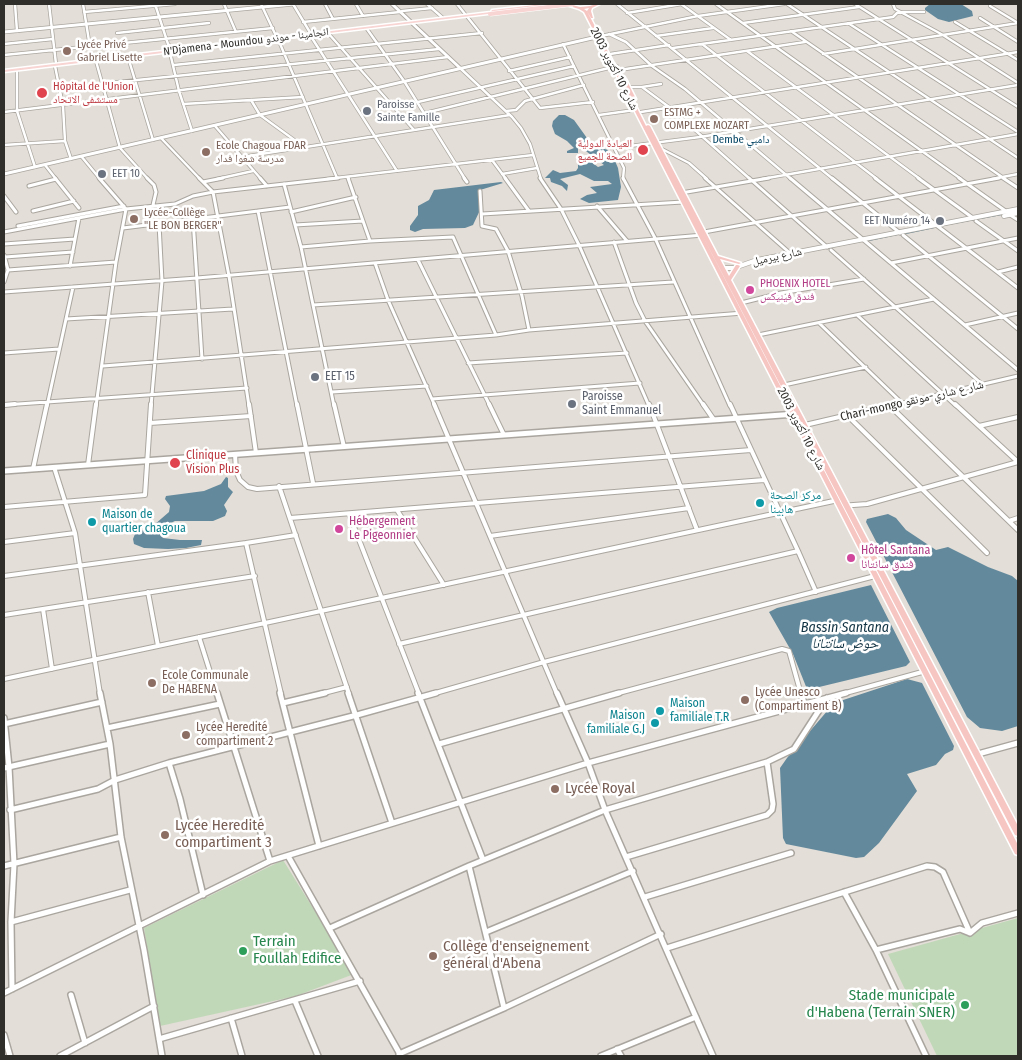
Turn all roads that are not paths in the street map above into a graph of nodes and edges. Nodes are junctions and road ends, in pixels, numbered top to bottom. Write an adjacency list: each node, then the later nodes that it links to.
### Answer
1 (15, 4): 64 (street)
2 (49, 4): 58 (street)
3 (83, 4): 32 (street)
4 (117, 4): 30 (street)
5 (175, 4): 22 (street)
6 (224, 4): 31 (street)
7 (294, 4): 23 (street); 48 (street)
8 (325, 4): 47 (street)
9 (356, 4): 40 (street)
10 (393, 4): 33 (street)
11 (427, 4): 28 (street)
12 (457, 4): 41 (street)
13 (550, 4): 41 (main road)
14 (563, 4): 24 (highway); 37 (main road, bridge)
15 (598, 4): 26 (highway)
16 (618, 4): 38 (street)
17 (682, 4): 38 (street); 42 (street)
18 (716, 4): 34 (street)
19 (785, 4): 34 (street); 39 (street)
20 (855, 4): 27 (street)
21 (893, 4): 35 (street)
22 (156, 5): 30 (street); 43 (street)
23 (262, 5): 31 (street); 61 (street)
24 (572, 5): 29 (highway); 37 (main road, bridge); 41 (main road)
25 (990, 6): 53 (street)
26 (592, 7): 29 (highway); 76 (highway, شارع 10 أكتوبر 2003)
27 (860, 7): 39 (street); 45 (street)
28 (432, 8): 33 (street); 44 (street)
29 (580, 8): 76 (highway, شارع 10 أكتوبر 2003)
30 (119, 9): 32 (street)
31 (227, 10): 43 (street); 68 (street)
32 (84, 12): 54 (street)
33 (401, 12): 40 (street); 50 (street)
34 (727, 12): 42 (street); 51 (street)
35 (903, 12): 36 (street); 45 (street); 75 (street)
36 (924, 12)
37 (490, 13): 41 (main road)
38 (628, 13): 56 (street)
39 (803, 14): 51 (street); 57 (street)
40 (363, 16): 47 (street)
41 (470, 16): 44 (main road, N'Djamena - Moundou انجامينا - موندو); 50 (main road); 71 (street)
42 (698, 16): 56 (street); 62 (street)
43 (159, 17): 54 (street); 60 (street)
44 (443, 18): 50 (main road, N'Djamena - Moundou انجامينا - موندو)
45 (878, 18): 52 (street); 83 (street)
46 (980, 18): 59 (street)
47 (333, 19): 48 (street)
48 (303, 22): 72 (street)
49 (955, 22): 66 (street)
50 (413, 23): 63 (main road, N'Djamena - Moundou انجامينا - موندو); 72 (main road, N'Djamena - Moundou انجامينا - موندو); 81 (street)
51 (743, 23): 74 (street)
52 (848, 23): 57 (street); 91 (street)
53 (1018, 23): 59 (street)
54 (86, 24): 58 (street); 92 (street)
55 (209, 24): 60 (street)
56 (644, 26): 73 (street); 77 (street)
57 (820, 26): 65 (street); 98 (street)
58 (52, 27): 64 (street); 78 (street)
59 (992, 27): 66 (street); 85 (street)
60 (163, 28): 69 (street); 79 (street)
61 (273, 28): 68 (street); 80 (street)
62 (713, 28): 77 (street); 82 (street)
63 (366, 29): 70 (main road, N'Djamena - Moundou انجامينا - موندو); 88 (street)
64 (17, 30): 67 (street)
65 (791, 31): 74 (street); 84 (street)
66 (971, 31): 75 (street); 105 (street)
67 (4, 32)
68 (236, 32): 79 (street)
69 (116, 33)
70 (328, 33): 72 (main road, N'Djamena - Moundou انجامينا - موندو); 95 (street)
71 (482, 33): 81 (street); 118 (street)
72 (310, 34): 80 (main road, N'Djamena - Moundou انجامينا - موندو); 100 (street)
73 (609, 34): 76 (street); 101 (street)
74 (761, 35): 82 (street); 94 (street)
75 (943, 35): 83 (street); 117 (street)
76 (599, 36): 89 (street); 108 (highway, شارع 10 أكتوبر 2003); 130 (highway, شارع 10 أكتوبر 2003)
77 (656, 36): 93 (street)
78 (53, 39): 86 (street); 99 (street)
79 (166, 39): 92 (street); 103 (street)
80 (277, 39): 103 (main road, N'Djamena - Moundou انجامينا - موندو); 107 (street)
81 (431, 39): 88 (street); 96 (street); 133 (street)
82 (731, 40): 90 (street)
83 (912, 40): 91 (street); 123 (street)
84 (806, 42): 94 (street); 109 (street)
85 (1018, 42)
86 (18, 43): 87 (street); 106 (street)
87 (4, 44)
88 (377, 44): 95 (street); 111 (street)
89 (563, 44): 115 (street); 118 (street)
90 (702, 44): 97 (street); 112 (street)
91 (882, 45): 98 (street); 131 (street)
92 (90, 46): 99 (street)
93 (669, 46): 97 (street); 101 (street)
94 (776, 46): 102 (street); 146 (street)
95 (341, 48): 100 (street); 116 (street)
96 (439, 48): 111 (street); 114 (street)
97 (673, 48): 120 (street)
98 (854, 49): 109 (street); 138 (street)
99 (55, 50): 106 (street); 126 (street)
100 (319, 50): 107 (street); 119 (street)
101 (633, 51): 108 (street); 129 (street)
102 (747, 51): 112 (street); 153 (street)
103 (170, 52): 113 (main road, N'Djamena - Moundou انجامينا - موندو); 126 (main road, N'Djamena - Moundou انجامينا - موندو); 127 (street)
104 (1018, 52): 105 (street)
105 (1007, 53): 117 (street); 121 (street)
106 (19, 54): 110 (street)
107 (285, 54): 124 (street); 127 (street)
108 (610, 54): 130 (highway, شارع 10 أكتوبر 2003)
109 (823, 54): 142 (street)
110 (4, 55)
111 (384, 55): 116 (street); 125 (street)
112 (716, 56): 120 (street); 160 (street)
113 (128, 57): 122 (main road, N'Djamena - Moundou انجامينا - موندو); 143 (street)
114 (448, 57): 125 (street); 133 (street)
115 (570, 57): 128 (street); 134 (street)
116 (349, 58): 119 (street); 132 (street)
117 (979, 58): 123 (street); 149 (street)
118 (500, 59): 133 (street); 134 (street)
119 (326, 60): 124 (street); 137 (street)
120 (686, 60): 129 (street); 166 (street)
121 (1018, 60)
122 (96, 61): 126 (main road, N'Djamena - Moundou انجامينا - موندو); 147 (street)
123 (948, 63): 131 (street); 158 (street)
124 (289, 64): 140 (street); 141 (street)
125 (391, 64): 132 (street); 145 (street)
126 (56, 65): 135 (main road, N'Djamena - Moundou انجامينا - موندو); 136 (main road, N'Djamena - Moundou انجامينا - موندو); 154 (street)
127 (174, 65): 140 (street)
128 (574, 66): 139 (street); 144 (street)
129 (652, 66): 130 (street); 173 (street)
130 (616, 68): 139 (street); 151 (highway, شارع 10 أكتوبر 2003)
131 (919, 68): 138 (street); 161 (street)
132 (358, 69): 137 (street); 155 (street)
133 (463, 69): 145 (street); 156 (street)
134 (509, 70): 144 (street)
135 (17, 71): 136 (main road, N'Djamena - Moundou انجامينا - موندو); 181 (street)
136 (4, 72)
137 (333, 72): 141 (street); 162 (street)
138 (889, 72): 142 (street); 167 (street)
139 (578, 75): 150 (street); 157 (street)
140 (176, 76): 143 (street); 159 (street)
141 (294, 77): 159 (street); 164 (street)
142 (858, 77): 146 (street); 176 (street)
143 (136, 80): 147 (street); 163 (street)
144 (516, 80): 156 (street); 157 (street)
145 (404, 81): 155 (street); 171 (street)
146 (827, 82): 153 (street); 180 (street)
147 (103, 83): 154 (street); 168 (street)
148 (661, 84): 152 (street)
149 (1018, 84): 158 (street)
150 (584, 86): 170 (street); 172 (street)
151 (626, 87): 152 (street); 183 (highway, شارع 10 أكتوبر 2003)
152 (642, 87): 178 (street)
153 (796, 87): 160 (street); 189 (street)
154 (59, 88): 177 (street)
155 (376, 88): 162 (street); 194 (street)
156 (482, 88): 165 (street); 171 (street)
157 (523, 89): 165 (street); 170 (street)
158 (990, 89): 161 (street); 179 (street)
159 (179, 91): 163 (street); 174 (street)
160 (763, 92): 166 (street); 190 (street)
161 (960, 94): 167 (street); 197 (street)
162 (347, 95): 175 (street); 198 (street)
163 (140, 96): 168 (street); 202 (street)
164 (302, 97): 169 (street); 175 (street)
165 (492, 97): 182 (street); 185 (street)
166 (733, 97): 173 (street); 192 (street)
167 (929, 99): 176 (street); 201 (street)
168 (107, 100): 177 (street); 209 (street)
169 (251, 100): 174 (street); 186 (street)
170 (534, 100): 172 (street); 182 (street)
171 (418, 102): 185 (street)
172 (592, 102): 188 (street)
173 (700, 102): 178 (street); 196 (street)
174 (183, 104): 195 (street)
175 (307, 104): 186 (street); 205 (street)
176 (897, 105): 180 (street); 208 (street)
177 (62, 106): 181 (street); 203 (street)
178 (669, 107): 183 (street); 199 (street)
179 (1018, 107)
180 (866, 110): 189 (street); 212 (street)
181 (17, 111): 184 (street); 204 (street)
182 (506, 111): 187 (street)
183 (638, 111): 188 (street); 207 (highway, شارع 10 أكتوبر 2003)
184 (4, 112)
185 (425, 113): 193 (street)
186 (260, 115): 191 (street); 210 (street)
187 (510, 115): 193 (street); 213 (street)
188 (599, 115): 211 (street)
189 (833, 115): 190 (street); 216 (street)
190 (801, 120): 192 (street); 220 (street)
191 (215, 126): 195 (street); 215 (street)
192 (767, 126): 196 (street); 225 (street)
193 (434, 127): 194 (street); 221 (street)
194 (414, 130): 198 (street)
195 (192, 131): 200 (street)
196 (734, 131): 199 (street); 231 (street)
197 (1018, 133): 201 (street)
198 (374, 136): 205 (street); 227 (street)
199 (700, 136): 207 (street); 236 (street)
200 (161, 138): 202 (street); 237 (street)
201 (990, 139): 208 (street); 217 (street)
202 (153, 140): 209 (street)
203 (65, 141): 204 (street); 218 (street)
204 (27, 144): 206 (street); 223 (street)
205 (323, 144): 210 (street); 234 (street)
206 (4, 145)
207 (656, 145): 211 (street); 243 (street); 248 (highway, شارع 10 أكتوبر 2003)
208 (957, 145): 212 (street); 233 (street)
209 (120, 148): 214 (street); 255 (street)
210 (304, 148): 215 (street)
211 (614, 148): 256 (street)
212 (923, 151): 216 (street); 239 (street)
213 (533, 155): 219 (street); 224 (street)
214 (81, 156): 218 (street); 258 (street)
215 (242, 157): 226 (street)
216 (889, 157): 220 (street); 245 (street)
217 (1018, 158)
218 (71, 159): 222 (street)
219 (492, 160): 221 (street); 229 (street)
220 (856, 162): 225 (street); 249 (street)
221 (456, 164): 227 (street); 238 (street)
222 (45, 165): 223 (street); 235 (street)
223 (35, 167): 228 (street)
224 (537, 168): 229 (street); 262 (street)
225 (820, 169): 231 (street); 254 (street)
226 (253, 171): 237 (street); 242 (street)
227 (397, 171): 232 (street)
228 (4, 174)
229 (502, 174): 265 (street)
230 (1018, 174): 233 (street)
231 (786, 175): 236 (street); 261 (street)
232 (348, 176): 234 (street); 251 (street)
233 (1003, 176): 239 (street); 244 (street)
234 (337, 178): 240 (street)
235 (56, 179): 241 (street); 252 (street)
236 (753, 181): 243 (street); 271 (street)
237 (202, 182): 247 (street)
238 (467, 182)
239 (968, 183): 245 (street); 269 (street)
240 (284, 184): 242 (street); 259 (street)
241 (28, 186)
242 (267, 186): 247 (street)
243 (716, 187): 248 (street); 278 (street)
244 (1018, 188)
245 (934, 190): 249 (street); 275 (street)
246 (480, 191): 270 (street)
247 (213, 192): 255 (street); 272 (street)
248 (681, 193): 253 (highway, شارع 10 أكتوبر 2003); 285 (highway, شارع 10 أكتوبر 2003)
249 (898, 195): 254 (street); 282 (street)
250 (4, 196): 267 (street)
251 (356, 197): 268 (street); 277 (street)
252 (74, 201): 260 (street); 263 (street)
253 (683, 202): 256 (street); 285 (highway, شارع 10 أكتوبر 2003)
254 (862, 202): 261 (street); 286 (street)
255 (154, 205): 258 (street)
256 (638, 205): 257 (street); 287 (street)
257 (597, 206): 262 (street); 291 (street)
258 (125, 207): 273 (street); 279 (street); 283 (street)
259 (290, 207): 264 (street); 268 (street)
260 (79, 208)
261 (826, 208): 271 (street); 292 (street)
262 (561, 209): 265 (street); 296 (street)
263 (33, 211)
264 (258, 211): 272 (street); 319 (street)
265 (529, 211): 270 (street)
266 (1018, 211): 269 (street, شارع بيرميل)
267 (16, 212)
268 (291, 212): 281 (street)
269 (1008, 213): 275 (street, شارع بيرميل); 276 (street)
270 (482, 214): 300 (street)
271 (791, 215): 278 (street); 298 (street)
272 (219, 216): 274 (street); 321 (street)
273 (79, 218): 279 (street); 289 (street)
274 (193, 219): 280 (street); 322 (street)
275 (974, 220): 282 (street, شارع بيرميل); 293 (street)
276 (1018, 220)
277 (363, 221): 281 (street); 290 (street)
278 (754, 222): 285 (street); 303 (street)
279 (39, 224): 284 (street)
280 (159, 224): 283 (street); 326 (street)
281 (296, 226): 297 (street)
282 (940, 227): 286 (street, شارع بيرميل); 299 (street)
283 (123, 228): 309 (street)
284 (4, 230)
285 (703, 234): 287 (street); 307 (highway, شارع 10 أكتوبر 2003); 316 (highway, شارع 10 أكتوبر 2003)
286 (902, 234): 292 (street, شارع بيرميل); 306 (street)
287 (655, 238): 291 (street); 327 (street)
288 (1018, 238): 293 (street)
289 (75, 240): 295 (street); 302 (street)
290 (370, 241): 297 (street); 305 (street)
291 (627, 241): 294 (street)
292 (865, 241): 298 (street, شارع بيرميل); 312 (street)
293 (1004, 241): 299 (street); 301 (street)
294 (614, 242): 296 (street); 328 (street)
295 (4, 244)
296 (578, 244): 300 (street); 330 (street)
297 (301, 247): 317 (street)
298 (829, 248): 303 (street, شارع بيرميل); 311 (street, شارع بيرميل); 324 (street)
299 (967, 248): 306 (street); 320 (street)
300 (508, 251): 305 (street); 334 (street)
301 (1018, 251)
302 (73, 252): 304 (street); 314 (street)
303 (791, 254): 311 (street, شارع بيرميل)
304 (4, 256): 318 (street)
305 (460, 256): 308 (street); 335 (street)
306 (928, 256): 312 (street); 350 (street)
307 (718, 258): 313 (highway); 316 (highway, شارع 10 أكتوبر 2003)
308 (418, 260): 310 (street); 336 (street)
309 (116, 262): 314 (street); 329 (street)
310 (376, 263): 317 (street); 339 (street)
311 (747, 263): 313 (street)
312 (891, 263): 338 (street)
313 (739, 265): 316 (street); 323 (highway)
314 (70, 266): 318 (street)
315 (1018, 266): 320 (street)
316 (720, 268): 323 (highway, شارع 10 أكتوبر 2003); 345 (highway, شارع 10 أكتوبر 2003)
317 (306, 269): 319 (street); 341 (street)
318 (8, 270): 325 (street)
319 (269, 272): 321 (street); 365 (street)
320 (998, 272): 332 (street)
321 (229, 276): 322 (street); 343 (street)
322 (197, 278): 326 (street); 344 (street)
323 (729, 279): 340 (highway, شارع 10 أكتوبر 2003)
324 (864, 279): 340 (street); 342 (street)
325 (4, 280)
326 (162, 281): 329 (street); 347 (street)
327 (674, 282): 328 (street); 351 (street)
328 (629, 284): 330 (street); 353 (street)
329 (114, 285): 331 (street); 349 (street)
330 (596, 286): 334 (street); 355 (street)
331 (73, 287): 333 (street); 352 (street)
332 (1018, 288)
333 (4, 291): 337 (street)
334 (521, 291): 335 (street); 358 (street)
335 (479, 294): 336 (street); 359 (street)
336 (435, 297): 339 (street); 361 (street)
337 (4, 298)
338 (934, 299): 342 (street); 356 (street)
339 (388, 300): 341 (street); 362 (street)
340 (741, 303): 345 (highway, شارع 10 أكتوبر 2003)
341 (313, 305): 363 (street)
342 (897, 307): 348 (street); 378 (street)
343 (233, 309): 344 (street); 368 (street)
344 (198, 312): 347 (street); 369 (street)
345 (743, 312): 351 (street); 360 (highway, شارع 10 أكتوبر 2003); 391 (highway, شارع 10 أكتوبر 2003)
346 (1018, 313): 350 (street)
347 (159, 314): 349 (street); 370 (street)
348 (857, 315): 354 (street); 384 (street)
349 (109, 316): 352 (street); 372 (street)
350 (1003, 316): 356 (street); 357 (street)
351 (691, 317): 353 (street); 395 (street)
352 (66, 319): 364 (street)
353 (646, 322): 355 (street); 396 (street)
354 (819, 323): 360 (street); 373 (street)
355 (614, 324): 358 (street); 366 (street)
356 (965, 325): 374 (street)
357 (1018, 329)
358 (529, 330): 359 (street)
359 (496, 335): 361 (street)
360 (758, 335): 377 (highway, شارع 10 أكتوبر 2003)
361 (456, 338): 362 (street); 371 (street)
362 (407, 341): 363 (street); 379 (street)
363 (322, 348): 365 (street); 381 (street)
364 (59, 349): 367 (street); 387 (street)
365 (286, 351): 368 (street); 404 (street)
366 (627, 353): 371 (street); 376 (street)
367 (4, 354)
368 (242, 355): 369 (street); 380 (street)
369 (202, 359): 370 (street)
370 (156, 362): 372 (street); 382 (street)
371 (468, 363): 383 (street)
372 (102, 366): 385 (street)
373 (866, 367): 377 (street); 388 (street)
374 (1018, 370)
375 (1018, 376): 378 (street, Chari-mongo شار ع شاري-مونقو)
376 (640, 383): 383 (street); 398 (street)
377 (784, 385): 391 (highway, شارع 10 أكتوبر 2003)
378 (983, 385): 384 (street, Chari-mongo شار ع شاري-مونقو)
379 (427, 386): 381 (street); 386 (street)
380 (247, 388): 382 (street); 392 (street)
381 (332, 392): 403 (street)
382 (152, 394): 385 (street); 397 (street)
383 (484, 394): 386 (street); 401 (street)
384 (944, 394): 388 (street, Chari-mongo شار ع شاري-مونقو); 400 (street)
385 (98, 398): 387 (street); 411 (street)
386 (432, 399): 402 (street)
387 (48, 401): 389 (street); 413 (street)
388 (902, 403): 390 (street, Chari-mongo شار ع شاري-مونقو)
389 (4, 405)
390 (890, 406): 393 (street, Chari-mongo شار ع شاري-مونقو); 416 (street)
391 (796, 414): 395 (street); 399 (highway, شارع 10 أكتوبر 2003); 422 (highway, شارع 10 أكتوبر 2003)
392 (251, 416): 397 (street); 406 (street)
393 (848, 416): 399 (street, Chari-mongo شار ع شاري-مونقو); 421 (street)
394 (1018, 417): 400 (street)
395 (737, 419): 396 (street); 405 (street)
396 (714, 420): 398 (street)
397 (150, 423): 409 (street)
398 (657, 424): 401 (street); 408 (street)
399 (805, 426): 422 (highway, شارع 10 أكتوبر 2003)
400 (979, 426): 410 (street)
401 (504, 436): 402 (street)
402 (448, 440): 403 (street); 415 (street)
403 (344, 447): 404 (street)
404 (306, 450): 406 (street); 418 (street)
405 (751, 450): 408 (street); 417 (street)
406 (256, 453): 407 (street)
407 (236, 454): 409 (street); 419 (street)
408 (669, 456): 415 (street); 420 (street)
409 (146, 460): 411 (street); 423 (street)
410 (1018, 462): 416 (street)
411 (88, 464): 412 (street)
412 (54, 467): 413 (street); 423 (street)
413 (33, 469): 414 (street)
414 (4, 471)
415 (464, 472): 418 (street); 424 (street)
416 (962, 477): 421 (street); 433 (street)
417 (764, 480): 420 (street); 429 (street)
418 (313, 483): 419 (street)
419 (279, 486): 431 (street)
420 (681, 488): 424 (street); 427 (street)
421 (922, 489): 425 (street); 442 (street)
422 (840, 501): 425 (highway, شارع 10 أكتوبر 2003); 429 (street); 447 (highway, شارع 10 أكتوبر 2003)
423 (64, 502): 426 (street); 436 (street)
424 (478, 504): 428 (street); 438 (street)
425 (847, 506): 464 (highway, شارع 10 أكتوبر 2003)
426 (4, 507)
427 (689, 508): 434 (street); 438 (street)
428 (397, 510): 430 (street); 448 (street)
429 (780, 512): 434 (street); 441 (street)
430 (349, 514): 431 (street); 451 (street)
431 (290, 518): 437 (street)
432 (1018, 518): 433 (street)
433 (1008, 520): 435 (street)
434 (697, 530): 444 (street)
435 (1018, 530)
436 (75, 533): 439 (street); 443 (street)
437 (296, 535): 440 (street); 454 (street)
438 (490, 536): 444 (street)
439 (4, 542)
440 (246, 544): 443 (street); 446 (street)
441 (798, 551): 450 (street); 455 (street)
442 (987, 553)
443 (81, 566): 445 (street); 452 (street)
444 (504, 572): 448 (street); 455 (street)
445 (4, 576)
446 (255, 576): 449 (street); 457 (street)
447 (875, 576): 450 (street); 465 (highway, شارع 10 أكتوبر 2003)
448 (444, 585): 451 (street)
449 (148, 592): 452 (street); 460 (street)
450 (816, 592): 462 (street)
451 (382, 598): 454 (street); 459 (street)
452 (85, 602): 453 (street); 461 (street)
453 (42, 609): 456 (street); 463 (street)
454 (321, 612): 457 (street); 467 (street)
455 (522, 614): 459 (street); 462 (street)
456 (4, 615)
457 (266, 622): 458 (street); 471 (street)
458 (199, 637): 460 (street); 473 (street)
459 (399, 644): 468 (street)
460 (158, 646): 461 (street)
461 (94, 660): 463 (street); 470 (street)
462 (544, 662): 468 (street); 474 (street)
463 (52, 669): 466 (street)
464 (934, 669): 465 (street); 484 (highway, شارع 10 أكتوبر 2003)
465 (924, 671): 469 (street); 497 (highway, شارع 10 أكتوبر 2003)
466 (4, 679)
467 (346, 687): 471 (street); 475 (street)
468 (420, 697): 475 (street); 482 (street)
469 (828, 697): 472 (street); 485 (street)
470 (102, 702): 477 (street); 478 (street)
471 (283, 703): 479 (street)
472 (804, 703): 474 (street); 487 (street)
473 (220, 704): 478 (street); 483 (street)
474 (564, 708): 482 (street); 487 (street)
475 (357, 715): 479 (street); 493 (street)
476 (4, 718): 477 (street)
477 (4, 724): 488 (street)
478 (107, 728): 481 (street)
479 (291, 732): 483 (street); 496 (street)
480 (1018, 743): 484 (street)
481 (110, 744): 488 (street); 489 (street)
482 (439, 744): 490 (street)
483 (233, 748): 486 (street); 501 (street)
484 (978, 754): 494 (highway, شارع 10 أكتوبر 2003)
485 (767, 762): 492 (street); 500 (street)
486 (169, 763): 489 (street); 509 (street)
487 (588, 763): 490 (street); 492 (street)
488 (6, 767): 491 (street)
489 (115, 780): 491 (street); 495 (street)
490 (461, 802): 493 (street); 502 (street)
491 (10, 810): 503 (street)
492 (605, 810): 500 (street); 502 (street)
493 (392, 823): 496 (street)
494 (1018, 833)
495 (121, 837): 503 (street); 507 (street)
496 (319, 846): 499 (street)
497 (1018, 852)
498 (791, 854): 510 (street)
499 (288, 856): 501 (street); 514 (street)
500 (626, 857): 506 (street)
501 (270, 860): 509 (street)
502 (483, 860): 505 (street)
503 (14, 864): 504 (street); 512 (street)
504 (4, 866)
505 (469, 866): 514 (street); 515 (street)
506 (633, 871): 510 (street); 515 (street)
507 (130, 890): 512 (street); 513 (street)
508 (844, 892): 516 (street); 518 (street); 519 (street)
509 (203, 895): 513 (street)
510 (645, 898): 517 (street)
511 (1018, 912): 516 (street)
512 (11, 922): 521 (street)
513 (139, 928): 521 (street); 525 (street)
514 (330, 928): 520 (street)
515 (486, 932): 526 (street)
516 (970, 933): 519 (street)
517 (661, 934): 518 (street); 526 (street)
518 (667, 948): 528 (street)
519 (876, 950): 542 (street)
520 (360, 982): 524 (street); 533 (street)
521 (12, 989): 522 (street)
522 (4, 992)
523 (71, 996): 531 (street)
524 (295, 1001): 527 (street); 538 (street)
525 (154, 1006): 530 (street); 531 (street)
526 (504, 1008): 533 (street)
527 (231, 1018): 530 (street); 537 (street)
528 (696, 1018): 532 (street); 541 (street)
529 (4, 1034): 534 (street)
530 (159, 1039): 536 (street)
531 (85, 1043): 535 (street)
532 (617, 1049): 539 (street); 540 (street)
533 (400, 1055)
534 (10, 1056)
535 (60, 1056)
536 (162, 1056)
537 (242, 1056)
538 (318, 1056)
539 (601, 1056)
540 (621, 1056)
541 (713, 1056)
542 (926, 1056)

